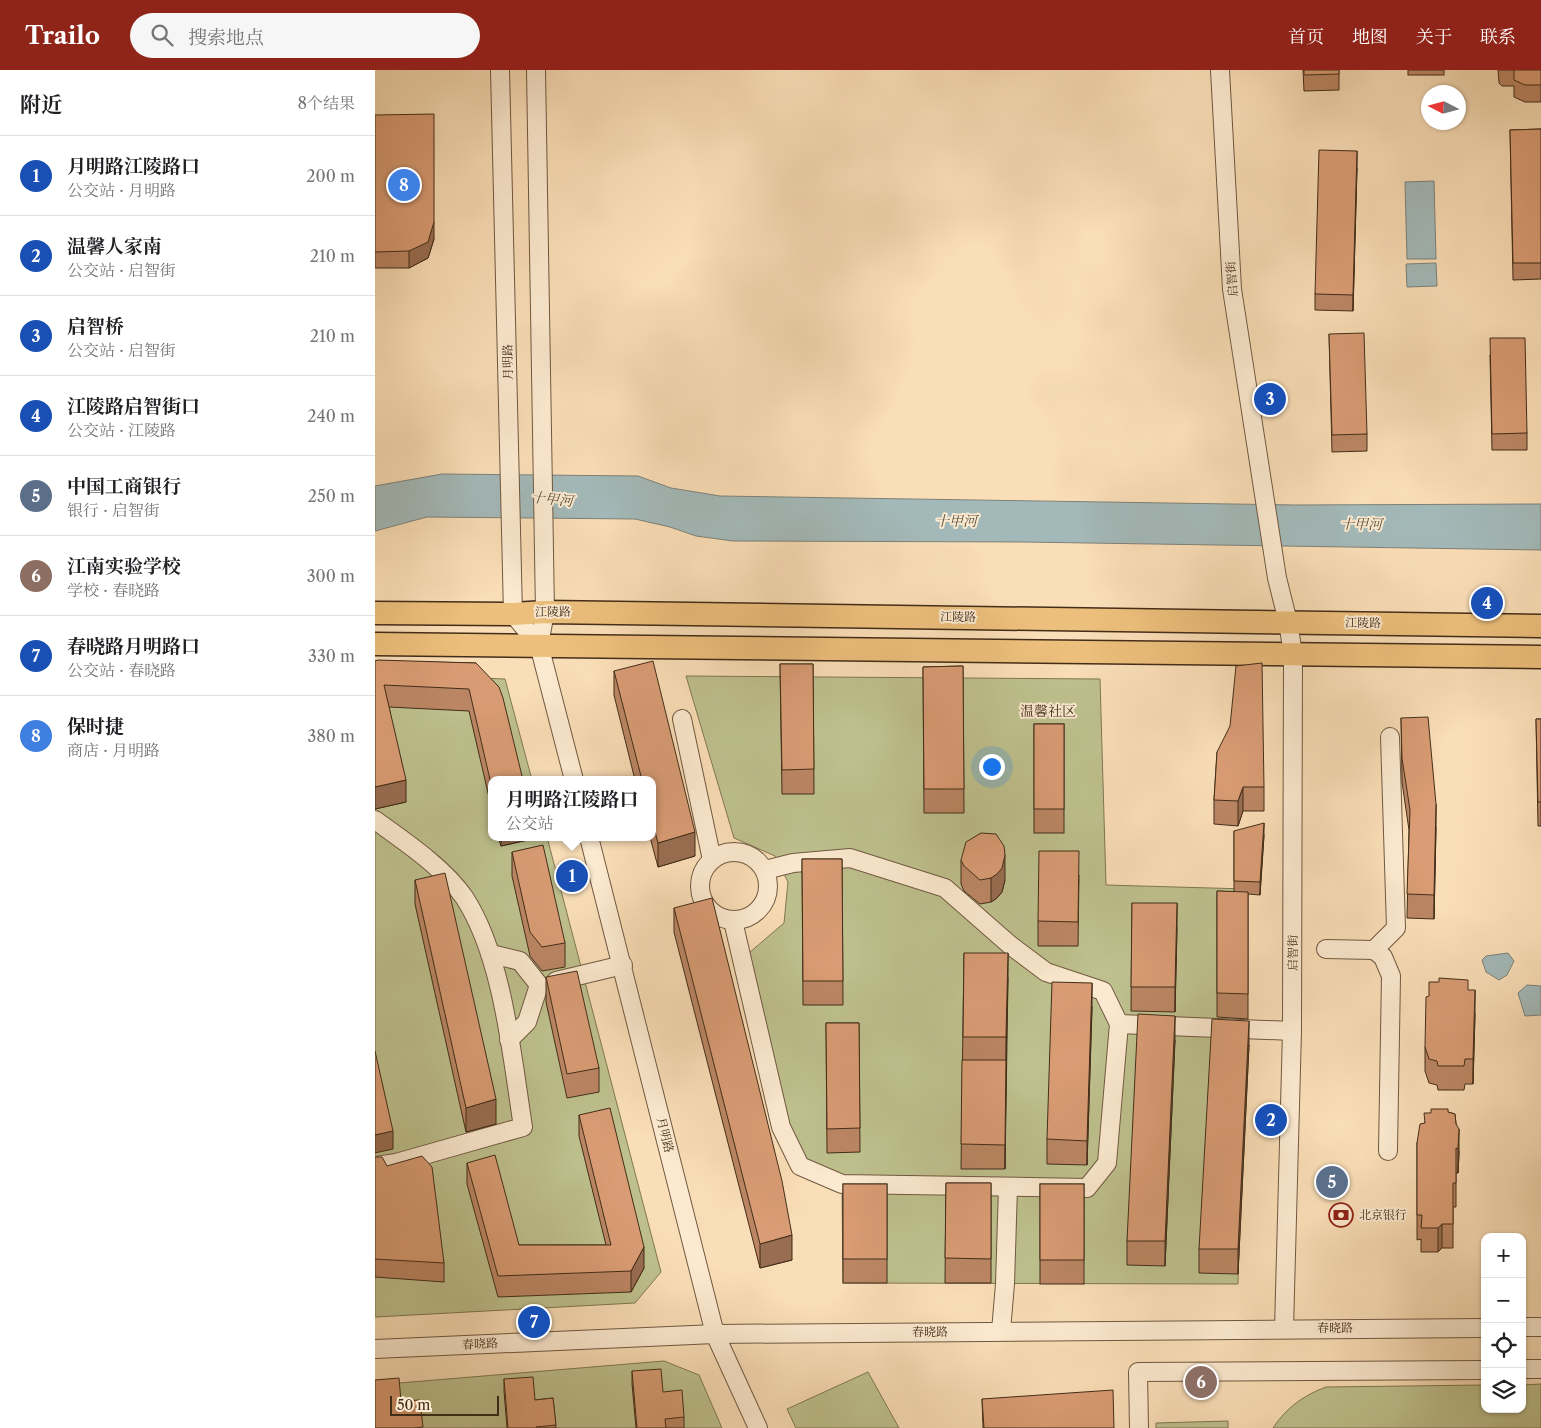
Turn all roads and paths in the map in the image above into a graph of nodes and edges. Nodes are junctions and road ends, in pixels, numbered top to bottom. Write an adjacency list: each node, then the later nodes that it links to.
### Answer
1 (500, 70): 6 (street, 月明路)
2 (536, 70): 4 (street)
3 (1220, 70): 7 (street, 启智街)
4 (545, 612): 6 (main road, 江陵路); 7 (main road, 江陵路); 10 (street)
5 (375, 613): 6 (main road, 江陵路)
6 (513, 614): 10 (street)
7 (1288, 622): 8 (main road, 江陵路); 11 (street, 启智街)
8 (1541, 626)
9 (375, 644): 10 (main road)
10 (539, 645): 11 (main road); 15 (street)
11 (1293, 654): 12 (main road); 27 (street, 启智街)
12 (1541, 657)
13 (682, 719): 18 (street)
14 (1390, 737): 22 (street)
15 (573, 776)
16 (375, 820): 23 (street)
17 (590, 841): 24 (street, 月明路)
18 (712, 860): 19 (street); 20 (street)
19 (765, 870): 20 (street); 26 (street)
20 (733, 921): 31 (street)
21 (1326, 949): 22 (street)
22 (1374, 950): 29 (street)
23 (491, 954): 25 (street); 28 (street)
24 (623, 965): 25 (street); 37 (street, 月明路)
25 (539, 985): 28 (street)
26 (1119, 1024): 27 (street); 31 (street)
27 (1292, 1031): 35 (street, 启智街)
28 (509, 1040): 30 (street)
29 (1388, 1151)
30 (375, 1166)
31 (1008, 1187): 36 (street)
32 (1526, 1327): 33 (street)
33 (1541, 1327)
34 (1481, 1328): 35 (street, 春晓路)
35 (1284, 1329): 36 (street, 春晓路)
36 (1001, 1331): 37 (street, 春晓路)
37 (715, 1334): 38 (street, 春晓路); 42 (street, 月明路)
38 (375, 1349)
39 (1526, 1369): 40 (street)
40 (1541, 1369)
41 (1481, 1370): 43 (street)
42 (757, 1428)
43 (1139, 1428)

